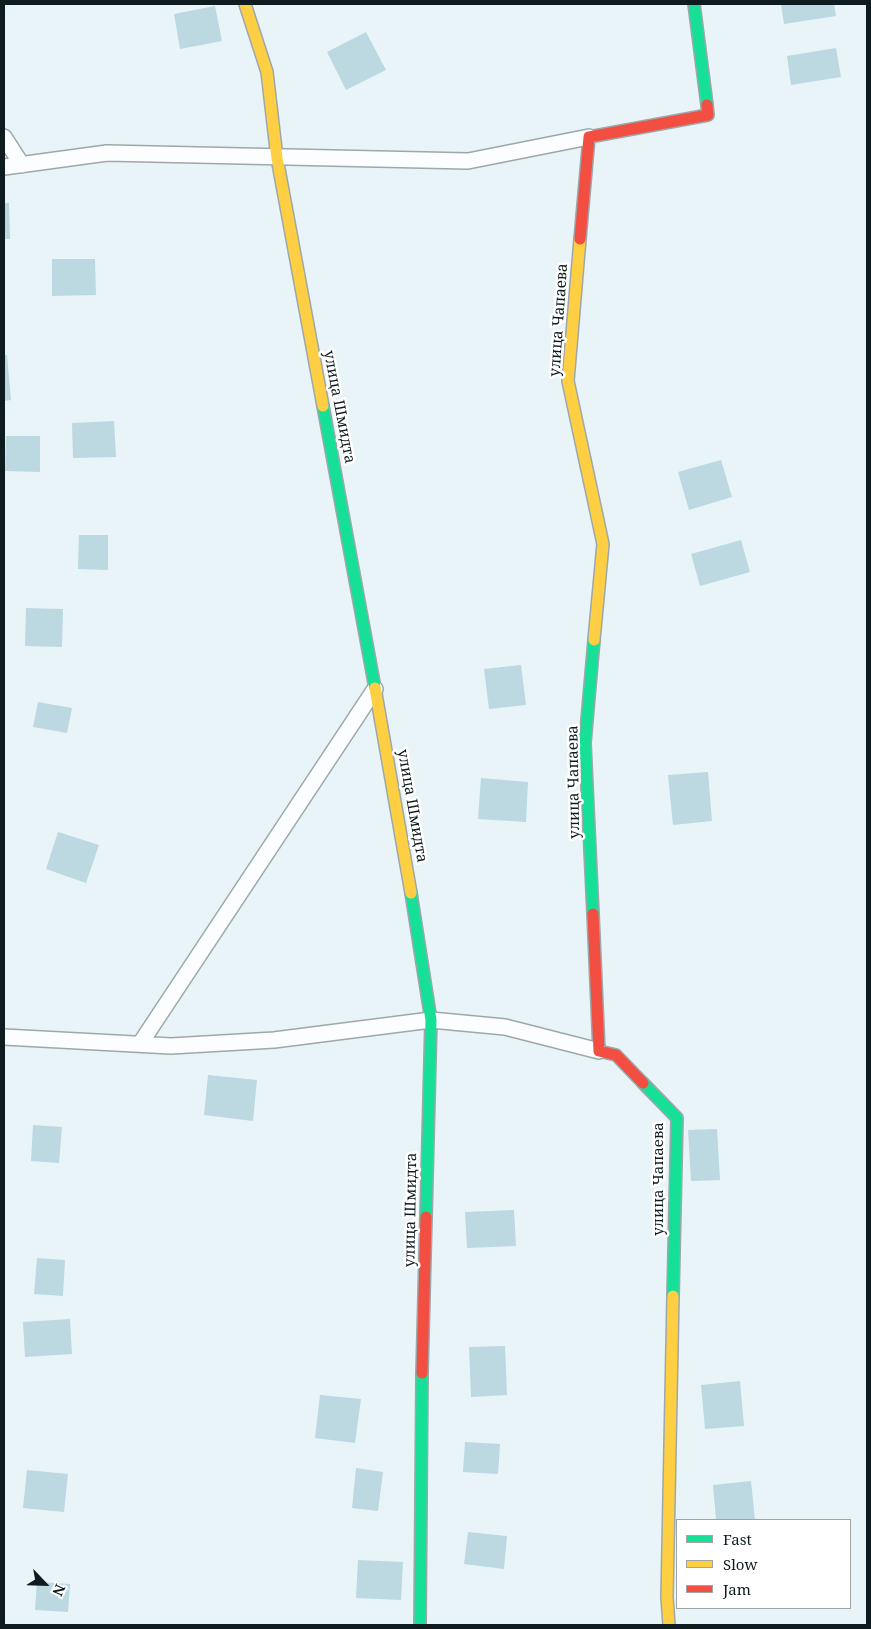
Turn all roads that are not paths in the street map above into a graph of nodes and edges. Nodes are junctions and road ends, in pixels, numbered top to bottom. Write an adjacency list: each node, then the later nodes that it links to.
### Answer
1 (245, 4): 5 (street, улица Шмидта)
2 (694, 4): 4 (street)
3 (4, 137): 6 (lane)
4 (589, 137): 5 (lane); 12 (street, улица Чапаева)
5 (277, 158): 6 (lane); 8 (street, улица Шмидта)
6 (22, 165): 7 (lane)
7 (4, 168)
8 (376, 687): 9 (street, улица Шмидта); 11 (lane)
9 (430, 1020): 11 (lane); 12 (lane); 13 (street, улица Шмидта)
10 (4, 1037): 11 (lane)
11 (140, 1044)
12 (599, 1051): 14 (street, улица Чапаева)
13 (420, 1625)
14 (669, 1625)

